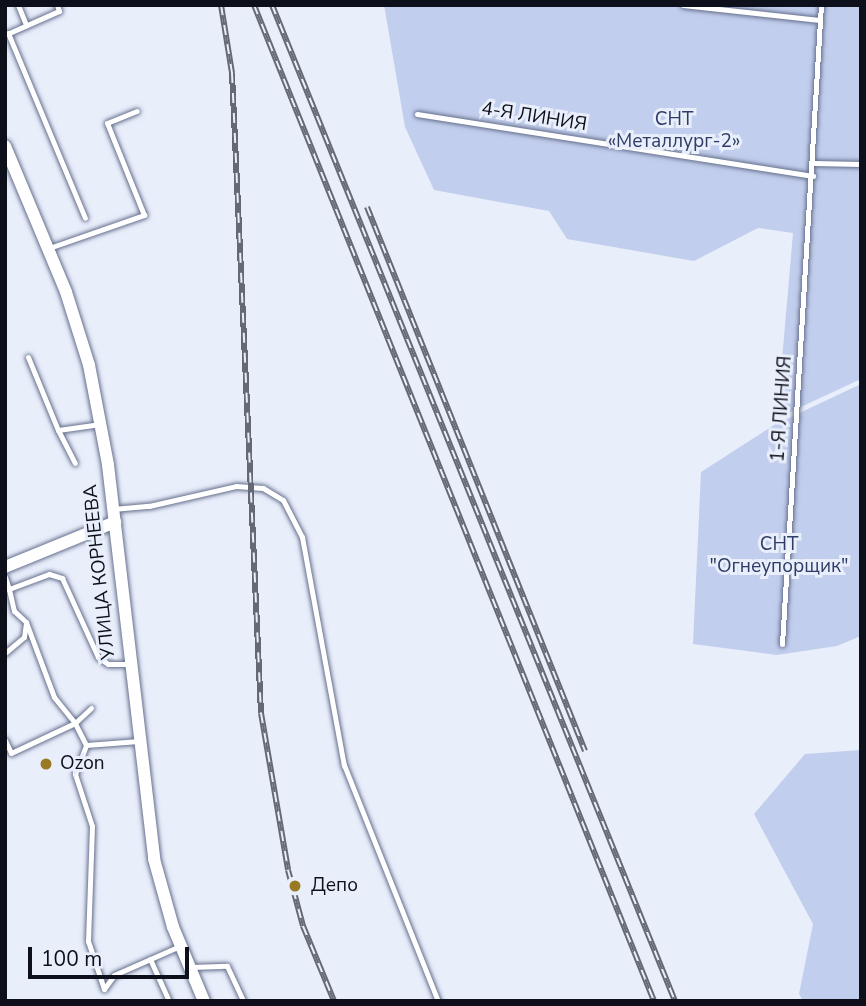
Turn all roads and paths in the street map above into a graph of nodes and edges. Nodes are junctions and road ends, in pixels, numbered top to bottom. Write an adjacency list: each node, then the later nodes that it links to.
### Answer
1 (18, 5): 6 (lane)
2 (57, 5): 6 (lane)
3 (683, 5): 5 (lane)
4 (821, 5): 5 (lane)
5 (819, 20): 11 (lane)
6 (26, 25): 7 (lane)
7 (7, 34): 15 (lane)
8 (137, 111): 16 (lane)
9 (417, 114): 13 (lane, 4-Я ЛИНИЯ)
10 (5, 146): 14 (street, УЛИЦА КОРНЕЕВА)
11 (814, 163): 12 (lane); 13 (lane, 1-Я ЛИНИЯ)
12 (861, 164)
13 (813, 176): 26 (lane, 1-Я ЛИНИЯ)
14 (11, 178): 16 (street, УЛИЦА КОРНЕЕВА)
15 (85, 218)
16 (49, 248): 18 (street, УЛИЦА КОРНЕЕВА)
17 (28, 357): 19 (lane)
18 (101, 424): 19 (lane); 21 (street, УЛИЦА КОРНЕЕВА)
19 (58, 430): 20 (lane)
20 (75, 463)
21 (114, 515): 22 (street); 28 (street, УЛИЦА КОРНЕЕВА); 40 (lane)
22 (5, 567)
23 (5, 577): 24 (lane)
24 (9, 589): 25 (lane); 28 (lane)
25 (26, 622): 27 (lane); 30 (lane)
26 (782, 644)
27 (5, 653)
28 (130, 664): 32 (street, УЛИЦА КОРНЕЕВА)
29 (91, 708): 30 (lane)
30 (75, 723): 31 (lane); 33 (lane)
31 (5, 740)
32 (139, 741): 33 (lane); 34 (street, УЛИЦА КОРНЕЕВА)
33 (86, 745): 35 (lane)
34 (180, 946): 35 (lane); 36 (street, УЛИЦА КОРНЕЕВА)
35 (150, 959): 37 (lane)
36 (189, 967): 38 (street, УЛИЦА КОРНЕЕВА); 39 (lane)
37 (169, 1001)
38 (204, 1001)
39 (243, 1001)
40 (438, 1001)

